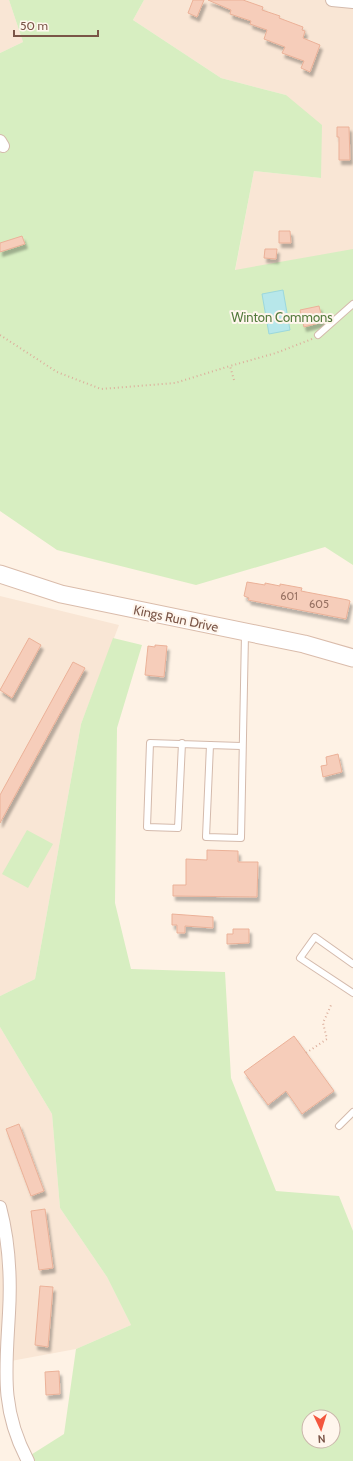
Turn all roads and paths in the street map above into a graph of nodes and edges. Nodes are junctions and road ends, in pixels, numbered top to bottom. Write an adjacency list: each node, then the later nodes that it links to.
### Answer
1 (332, 0): 2 (street)
2 (353, 2)
3 (353, 304): 5 (lane)
4 (0, 335): 6 (path)
5 (318, 335): 6 (path)
6 (230, 366): 7 (path)
7 (234, 380)
8 (0, 574): 9 (street, Kings Run Drive)
9 (245, 632): 10 (street, Kings Run Drive); 13 (lane)
10 (353, 658)
11 (182, 744): 11 (lane); 12 (lane)
12 (210, 745): 13 (lane); 13 (lane)
13 (241, 746)
14 (353, 964): 15 (lane)
15 (353, 993)
16 (332, 1003): 17 (path)
17 (306, 1053)
18 (353, 1112): 19 (lane)
19 (339, 1126)
20 (0, 1207): 21 (street)
21 (28, 1461)

